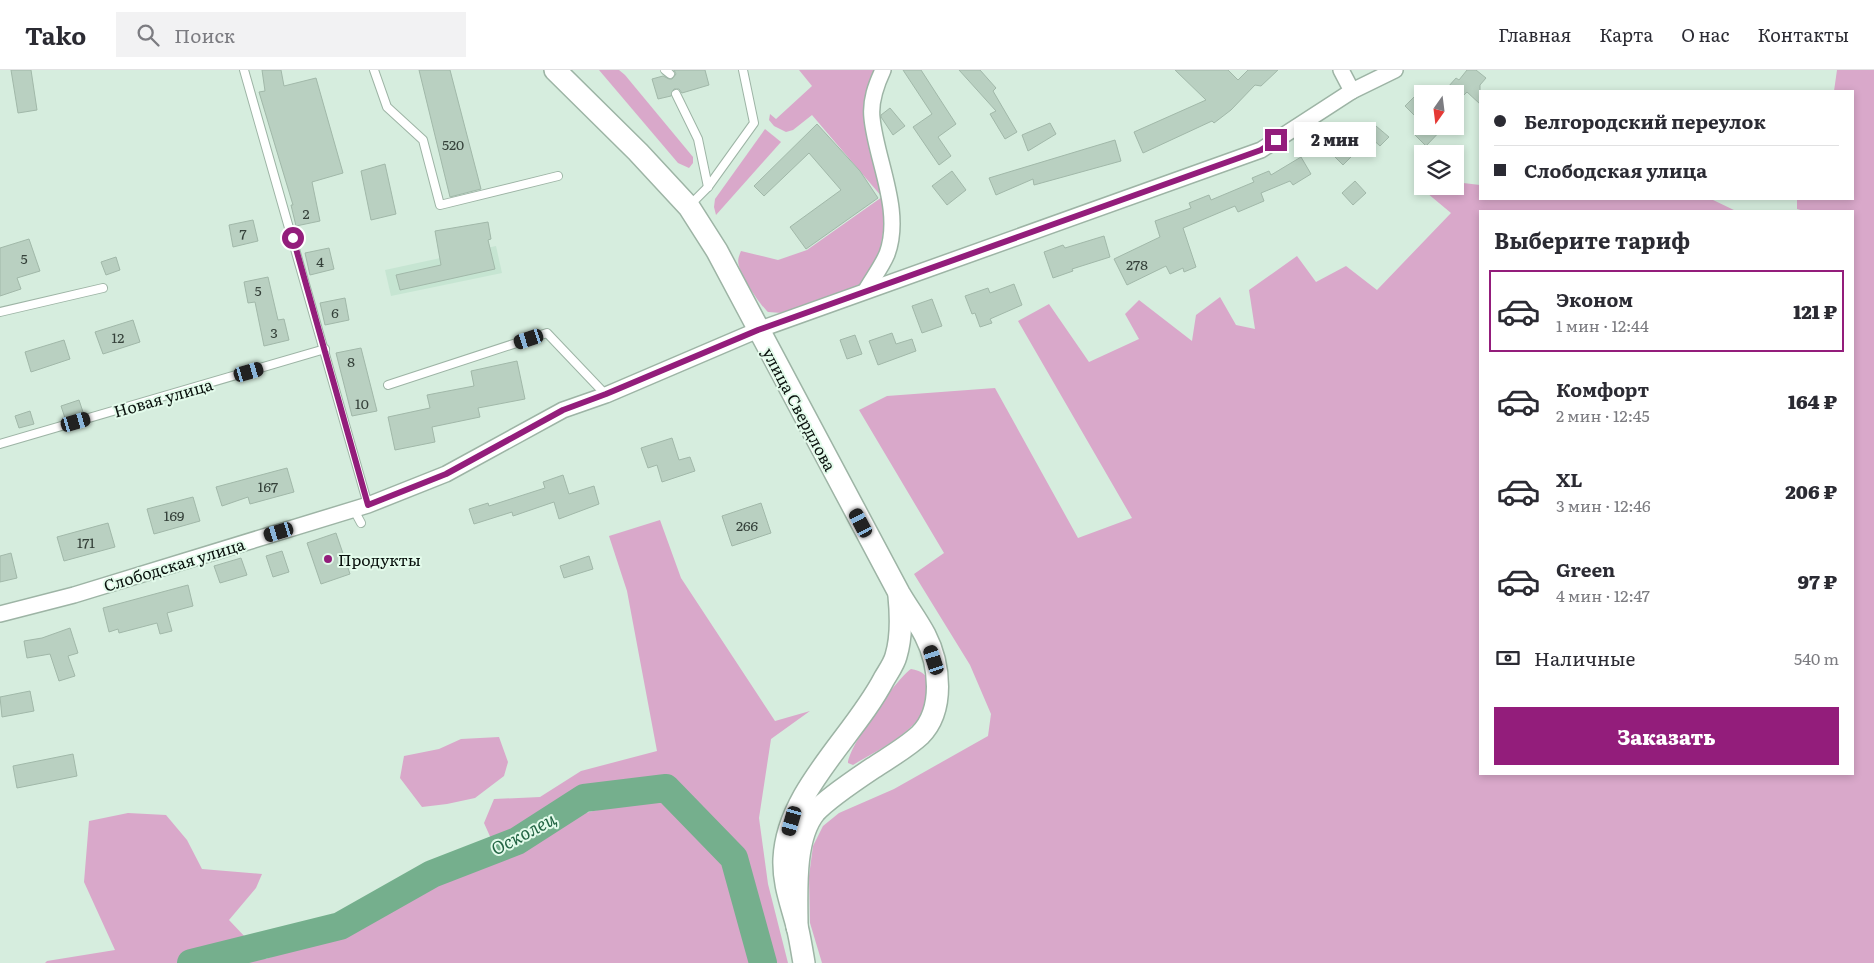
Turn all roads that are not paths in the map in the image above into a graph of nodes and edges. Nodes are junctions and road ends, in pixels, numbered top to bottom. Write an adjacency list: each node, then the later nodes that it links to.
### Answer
1 (244, 70): 17 (lane)
2 (374, 70): 10 (lane)
3 (557, 70): 12 (main road, улица Свердлова)
4 (743, 70): 11 (lane)
5 (883, 70): 14 (street)
6 (1341, 70): 8 (street)
7 (1395, 70): 8 (street, Слободская улица)
8 (1352, 92): 14 (street, Слободская улица)
9 (676, 94): 11 (lane)
10 (558, 176)
11 (708, 186): 12 (lane)
12 (689, 207): 16 (main road, улица Свердлова)
13 (103, 288): 15 (lane)
14 (866, 290): 16 (street, Слободская улица)
15 (0, 312)
16 (758, 330): 19 (street, Слободская улица); 22 (main road, улица Свердлова)
17 (325, 349): 20 (lane, Новая улица); 21 (lane)
18 (388, 385): 19 (lane)
19 (606, 394): 21 (street, Слободская улица)
20 (0, 444)
21 (361, 513): 23 (street, Слободская улица)
22 (899, 593): 24 (main road, улица Свердлова); 24 (main road, улица Свердлова)
23 (0, 614)
24 (797, 927): 25 (main road, улица Свердлова)
25 (804, 963)

